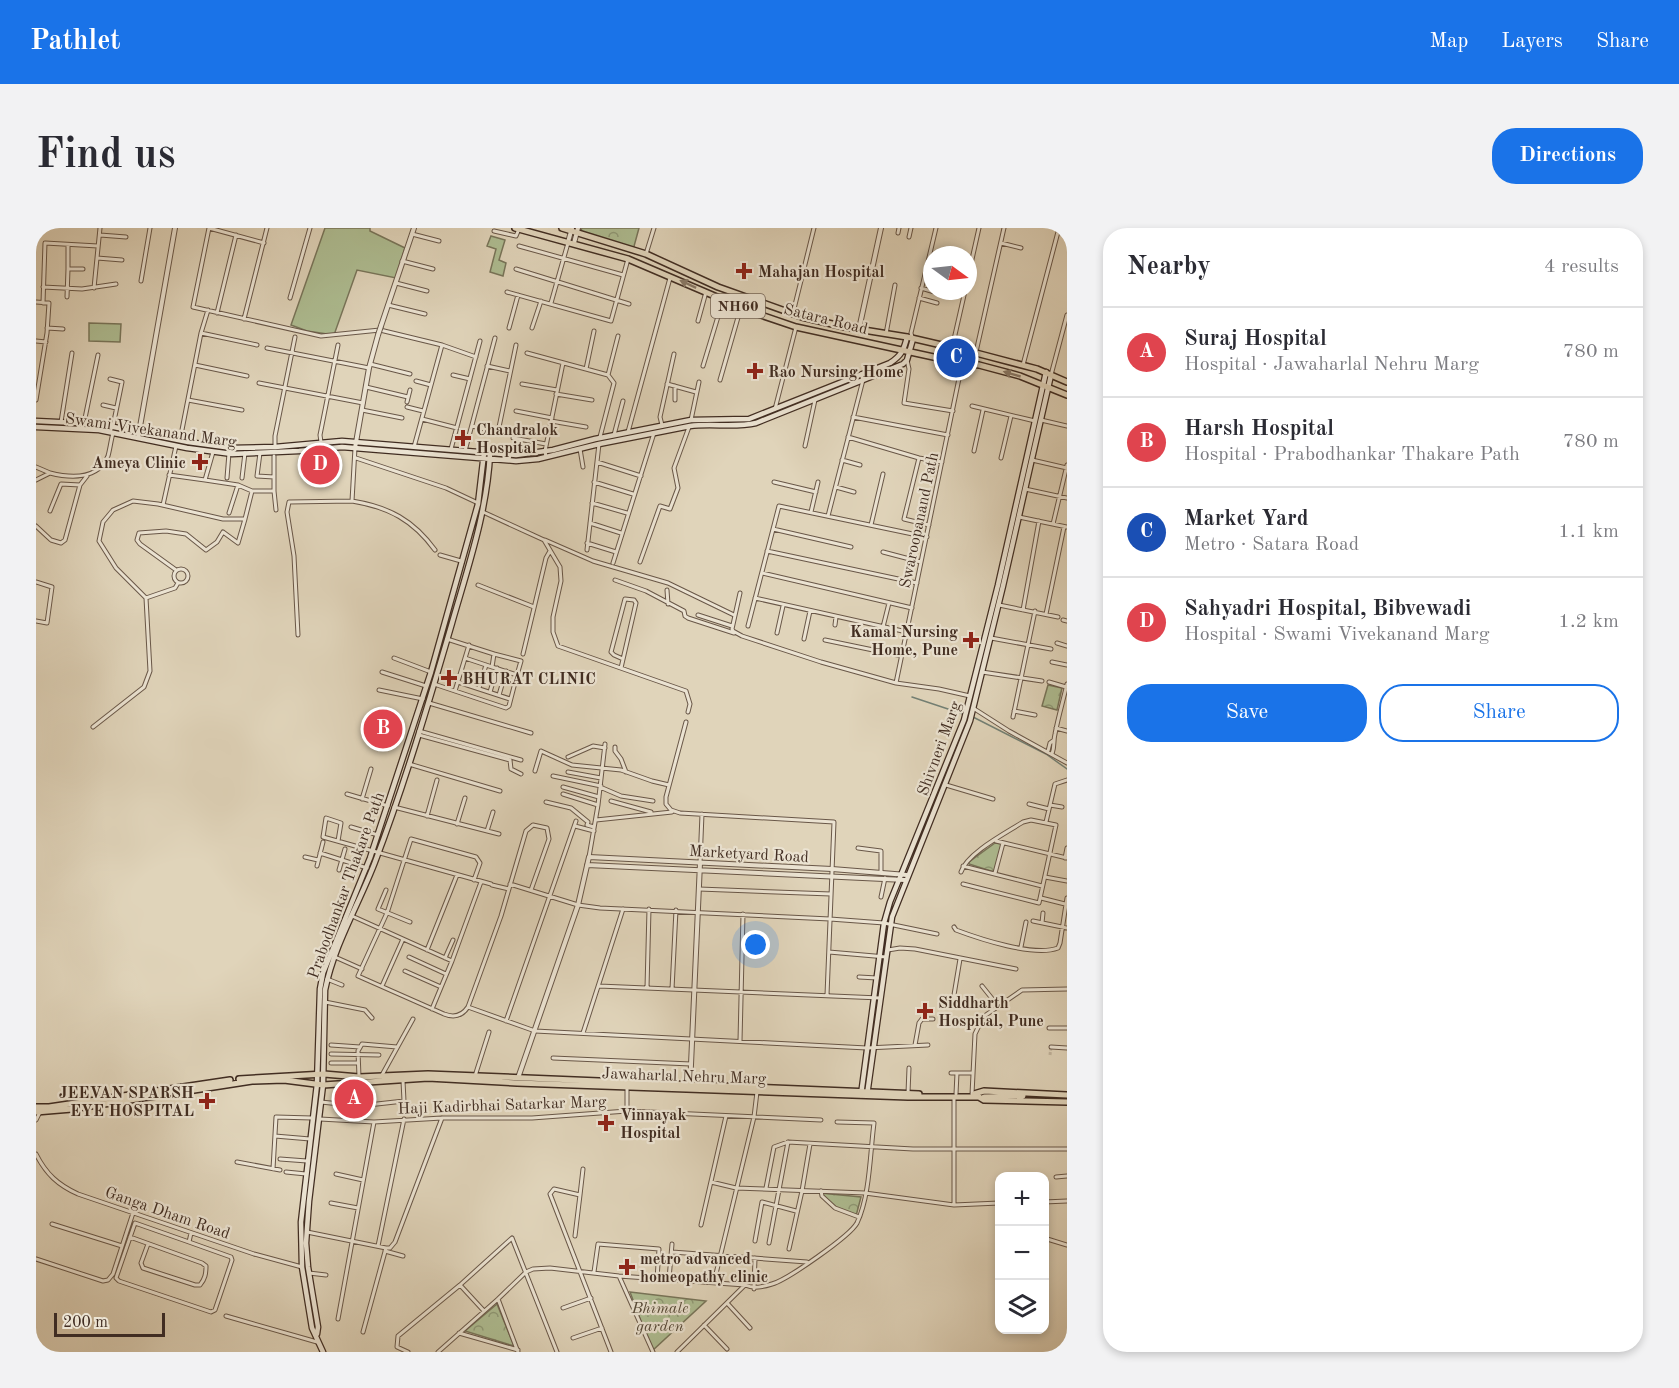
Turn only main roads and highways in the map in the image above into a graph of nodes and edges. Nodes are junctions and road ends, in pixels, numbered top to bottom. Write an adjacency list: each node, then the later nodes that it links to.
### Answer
1 (517, 228): 5 (main road, Satara Road / NH60, one-way to 1)
2 (562, 228): 3 (main road, Satara Road / NH60)
3 (575, 230): 4 (main road, Satara Road / NH60)
4 (910, 336): 5 (main road); 6 (main road, Satara Road / NH60)
5 (907, 351): 8 (main road, Satara Road / NH60, one-way to 5); 15 (main road, Swami Vivekanand Marg); 15 (main road, Swami Vivekanand Marg)
6 (1049, 374): 7 (main road, Satara Road / NH60); 8 (main road, Shivneri Marg)
7 (1067, 382)
8 (1046, 386): 9 (main road, Satara Road / NH60); 11 (main road, Shivneri Marg)
9 (1067, 395)
10 (36, 421): 13 (main road, Swami Vivekanand Marg)
11 (1038, 421): 21 (main road, Shivneri Marg); 21 (main road, Shivneri Marg)
12 (36, 427): 13 (main road, Swami Vivekanand Marg)
13 (113, 430): 14 (main road, Swami Vivekanand Marg)
14 (138, 435): 17 (main road, Swami Vivekanand Marg); 17 (main road, Swami Vivekanand Marg)
15 (599, 441): 19 (main road, Swami Vivekanand Marg); 19 (main road, Swami Vivekanand Marg)
16 (356, 445): 17 (main road, Swami Vivekanand Marg); 17 (main road, Swami Vivekanand Marg); 18 (main road, Swami Vivekanand Marg); 20 (main road, Swami Vivekanand Marg)
17 (274, 452)
18 (487, 453): 19 (main road, Swami Vivekanand Marg); 20 (main road, Prabodhankar Thakare Path)
19 (545, 454): 20 (main road, Swami Vivekanand Marg)
20 (486, 460): 24 (main road, Prabodhankar Thakare Path); 24 (main road, Prabodhankar Thakare Path)
21 (1016, 517): 22 (main road, Shivneri Marg)
22 (1001, 585): 23 (main road, Shivneri Marg); 23 (main road, Shivneri Marg)
23 (988, 637): 26 (main road, Shivneri Marg); 26 (main road, Shivneri Marg)
24 (437, 664): 25 (main road, Prabodhankar Thakare Path); 25 (main road, Prabodhankar Thakare Path)
25 (425, 701): 28 (main road, Prabodhankar Thakare Path); 28 (main road, Prabodhankar Thakare Path)
26 (970, 710): 27 (main road, Shivneri Marg)
27 (967, 721): 30 (main road, Shivneri Marg); 30 (main road, Shivneri Marg)
28 (391, 806): 29 (main road, Prabodhankar Thakare Path); 29 (main road, Prabodhankar Thakare Path)
29 (375, 852): 33 (main road, Prabodhankar Thakare Path); 33 (main road, Prabodhankar Thakare Path)
30 (903, 877): 31 (main road, Shivneri Marg); 31 (main road, Shivneri Marg)
31 (884, 955): 32 (main road, Shivneri Marg); 32 (main road, Shivneri Marg)
32 (877, 998): 39 (main road, Shivneri Marg); 39 (main road, Shivneri Marg)
33 (321, 1075): 34 (main road, Jawaharlal Nehru Marg); 35 (main road, Jawaharlal Nehru Marg); 37 (main road, Prabodhankar Thakare Path)
34 (405, 1078): 36 (main road, Jawaharlal Nehru Marg); 36 (main road, Jawaharlal Nehru Marg); 37 (main road, Jawaharlal Nehru Marg)
35 (300, 1079): 37 (main road, Jawaharlal Nehru Marg); 44 (main road)
36 (517, 1081): 38 (main road, Jawaharlal Nehru Marg); 38 (main road, Jawaharlal Nehru Marg)
37 (320, 1084): 45 (main road, Prabodhankar Thakare Path); 45 (main road, Prabodhankar Thakare Path)
38 (690, 1087): 39 (main road, Jawaharlal Nehru Marg)
39 (864, 1093): 40 (main road, Jawaharlal Nehru Marg); 40 (main road, Jawaharlal Nehru Marg)
40 (955, 1096): 41 (main road, Jawaharlal Nehru Marg); 41 (main road, Jawaharlal Nehru Marg)
41 (980, 1096): 42 (main road); 42 (main road, Jawaharlal Nehru Marg); 43 (main road, Jawaharlal Nehru Marg)
42 (1067, 1096)
43 (1067, 1102)
44 (38, 1110)
45 (315, 1118): 46 (main road, Prabodhankar Thakare Path); 46 (main road, Prabodhankar Thakare Path)
46 (306, 1269): 47 (main road, Prabodhankar Thakare Path); 47 (main road, Prabodhankar Thakare Path)
47 (317, 1335): 48 (main road, Prabodhankar Thakare Path)
48 (323, 1352)

